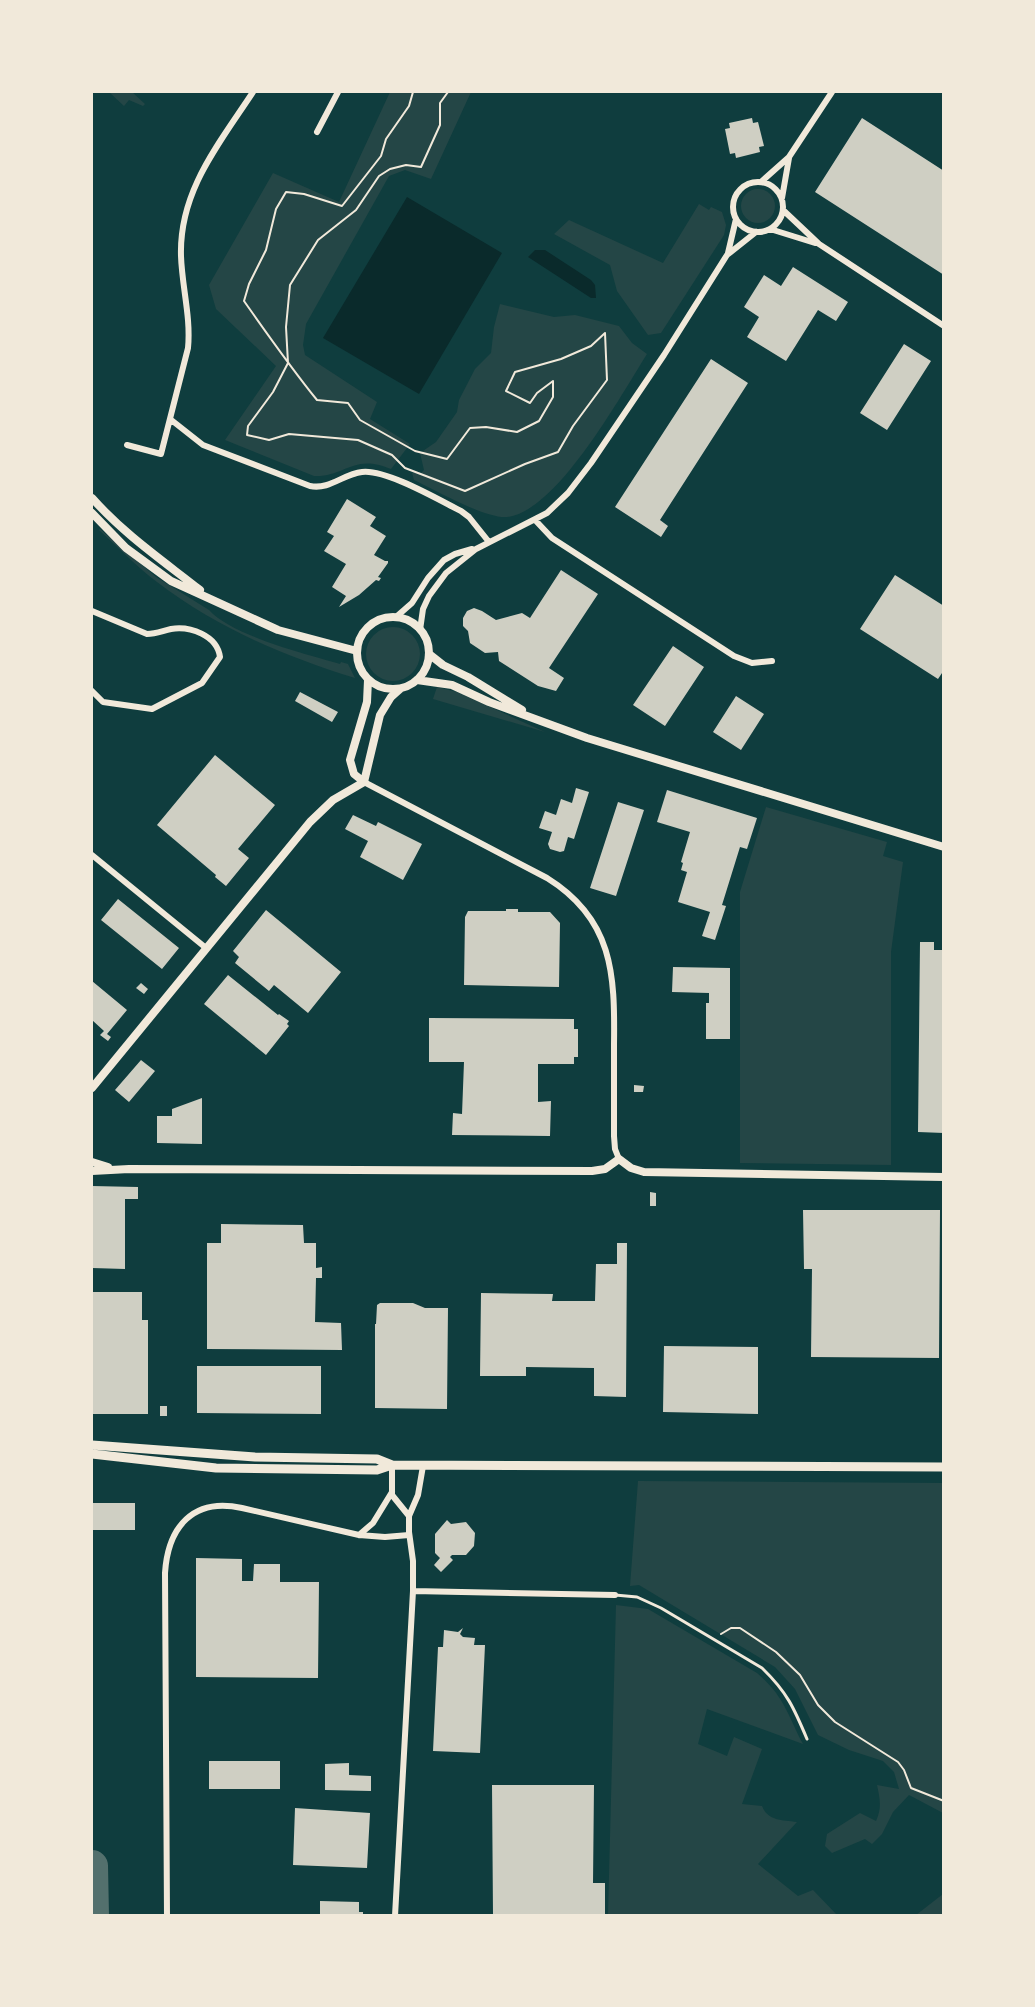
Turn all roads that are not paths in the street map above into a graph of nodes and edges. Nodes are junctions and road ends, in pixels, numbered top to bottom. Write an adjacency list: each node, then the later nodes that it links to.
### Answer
1 (253, 92): 15 (street)
2 (338, 92): 4 (street)
3 (832, 92): 5 (street)
4 (317, 132)
5 (789, 157): 6 (street); 7 (street)
6 (760, 182): 7 (street); 9 (street)
7 (782, 198): 8 (street)
8 (783, 210): 10 (street); 12 (street)
9 (736, 219): 11 (street); 13 (street)
10 (770, 229): 11 (street); 12 (street)
11 (756, 232): 13 (street)
12 (819, 244): 14 (street)
13 (728, 255): 19 (street)
14 (944, 326)
15 (170, 419): 16 (street); 20 (street)
16 (127, 446)
17 (92, 498): 22 (street)
18 (92, 513): 22 (street)
19 (536, 521): 20 (street); 28 (street)
20 (489, 542): 21 (street)
21 (476, 549): 24 (street); 25 (street)
22 (211, 598): 26 (street)
23 (92, 611): 32 (street)
24 (396, 617): 25 (street); 26 (street)
25 (420, 630): 27 (street)
26 (357, 651): 29 (street)
27 (429, 654): 30 (street); 33 (street)
28 (772, 661)
29 (368, 680): 31 (street); 34 (street)
30 (417, 680): 31 (street); 33 (street)
31 (400, 689): 34 (street)
32 (92, 691)
33 (537, 718): 35 (street)
34 (364, 782): 37 (street); 39 (street)
35 (944, 846)
36 (92, 855): 37 (street)
37 (206, 948): 38 (street)
38 (92, 1088)
39 (620, 1159): 41 (street); 43 (street)
40 (92, 1162): 41 (street)
41 (112, 1168): 42 (street)
42 (92, 1171)
43 (944, 1176)
44 (92, 1445): 46 (main road)
45 (92, 1454): 46 (main road)
46 (392, 1465): 47 (main road); 49 (street)
47 (423, 1466): 48 (main road); 50 (street)
48 (944, 1467)
49 (392, 1492): 50 (street); 51 (street)
50 (410, 1516): 52 (street)
51 (359, 1535): 52 (street); 56 (street)
52 (409, 1535): 53 (street)
53 (413, 1591): 54 (street); 57 (street)
54 (615, 1594): 55 (lane)
55 (807, 1739)
56 (166, 1916)
57 (395, 1916)

